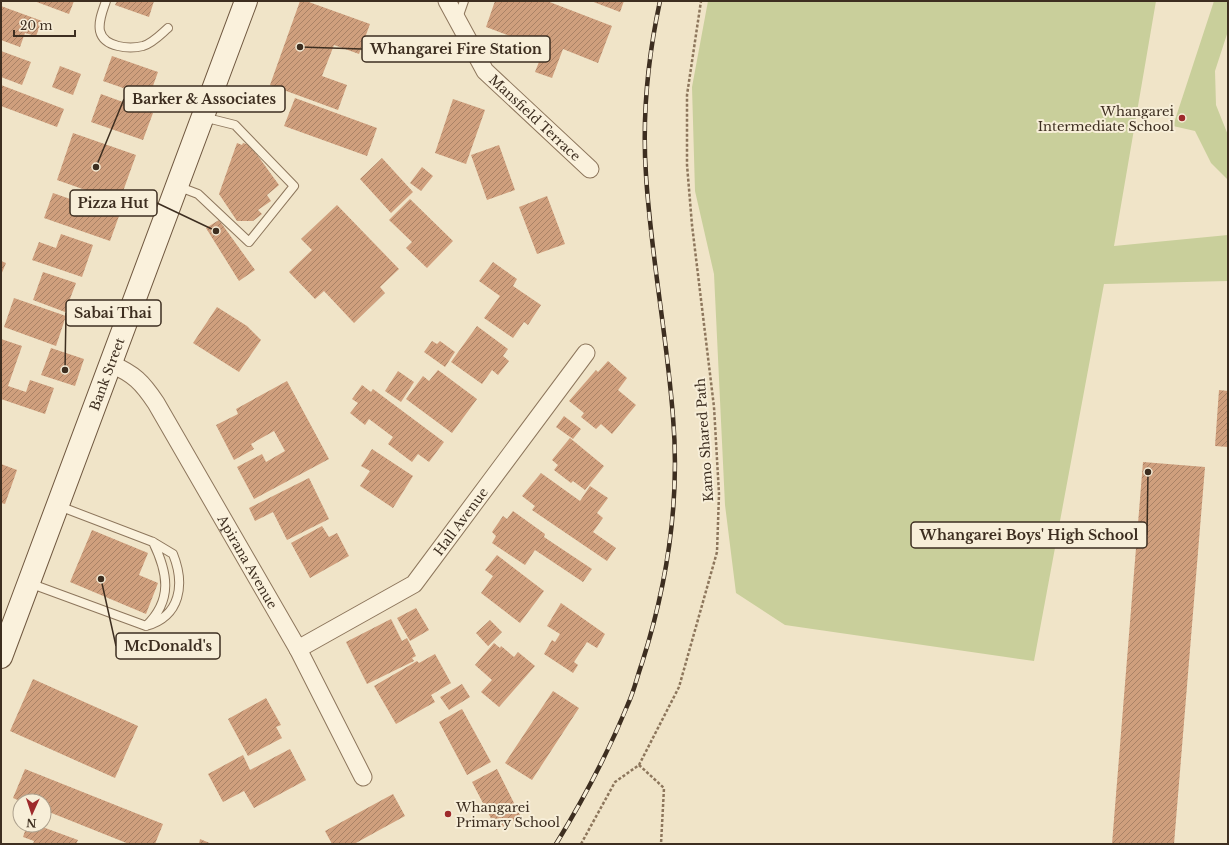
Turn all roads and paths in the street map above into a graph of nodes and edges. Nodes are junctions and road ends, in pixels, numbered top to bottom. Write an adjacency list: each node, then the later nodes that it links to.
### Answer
1 (106, 1): 7 (lane)
2 (246, 1): 8 (main road, Bank Street)
3 (447, 1): 6 (street, Mansfield Terrace)
4 (464, 1): 6 (lane)
5 (701, 1): 19 (path, Kamo Shared Path)
6 (457, 21): 9 (street, Mansfield Terrace)
7 (168, 28)
8 (203, 117): 10 (main road, Bank Street); 10 (lane)
9 (590, 169)
10 (177, 186): 12 (main road, Bank Street)
11 (586, 353): 17 (street, Hall Avenue)
12 (111, 364): 13 (main road, Bank Street); 17 (street, Apirana Avenue)
13 (58, 506): 14 (lane); 15 (main road, Bank Street)
14 (154, 542): 16 (lane); 16 (lane)
15 (29, 583): 16 (lane); 18 (main road, Bank Street)
16 (146, 626)
17 (298, 649): 20 (street, Apirana Avenue)
18 (1, 657)
19 (639, 765): 21 (path, Kamo Shared Path); 22 (path)
20 (363, 777)
21 (581, 844)
22 (661, 844)

